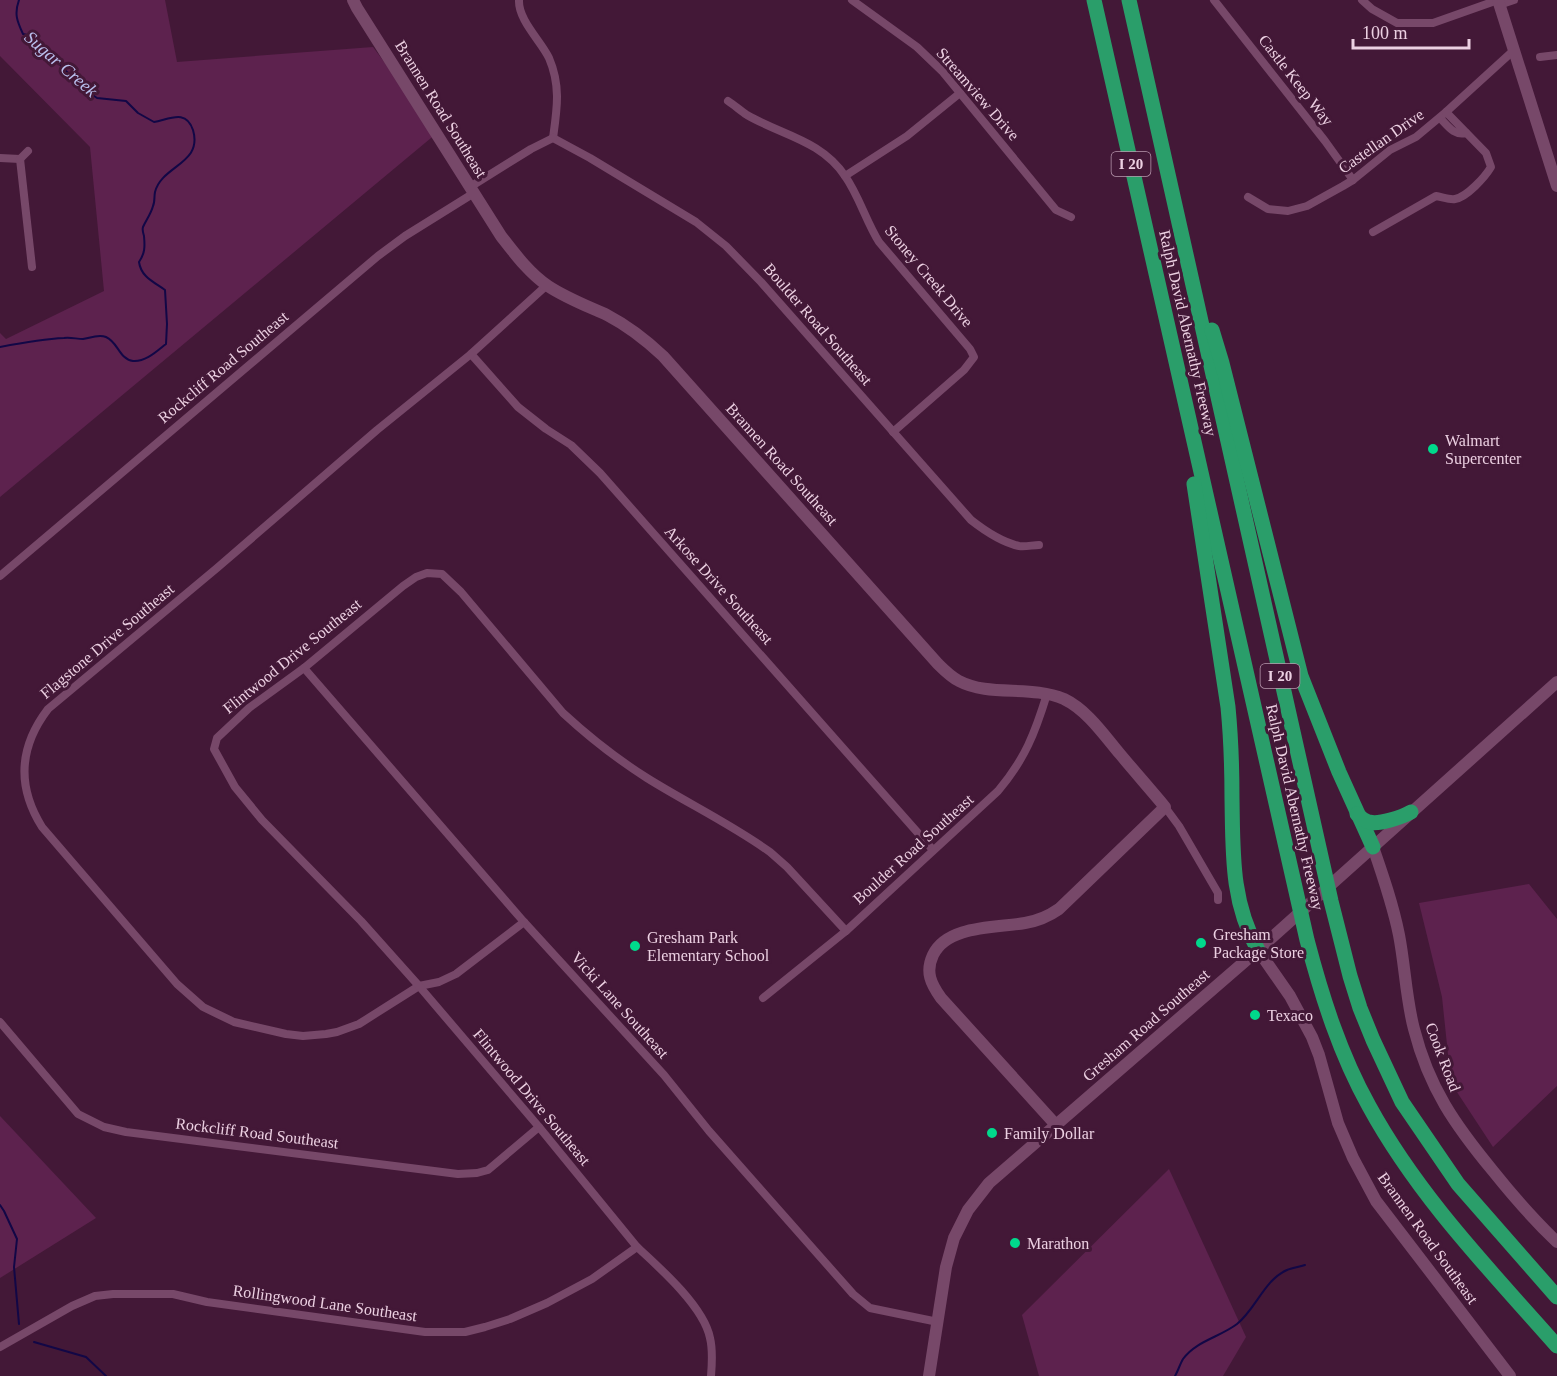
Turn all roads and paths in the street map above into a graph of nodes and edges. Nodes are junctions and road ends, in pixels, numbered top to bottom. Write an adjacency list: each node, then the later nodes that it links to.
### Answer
1 (353, 0): 23 (street, Brannen Road Southeast)
2 (519, 0): 16 (street)
3 (852, 0): 13 (street, Streamview Drive)
4 (1094, 0): 30 (highway, Ralph David Abernathy Freeway / I 20)
5 (1129, 0): 27 (highway, Ralph David Abernathy Freeway / I 20)
6 (1214, 0): 21 (street, Castle Keep Way)
7 (1362, 0): 8 (street)
8 (1498, 0): 9 (street); 10 (street)
9 (1514, 0)
10 (1513, 51): 15 (street, Castellan Drive); 22 (street)
11 (1557, 55): 12 (street)
12 (1540, 57)
13 (960, 93): 20 (street); 25 (street, Streamview Drive)
14 (728, 101): 20 (street, Stoney Creek Drive)
15 (1443, 115): 21 (street, Castellan Drive); 26 (street)
16 (553, 138): 23 (street, Rockcliff Road Southeast); 32 (street, Boulder Road Southeast)
17 (28, 151): 19 (street)
18 (0, 158): 19 (street)
19 (20, 159): 28 (street)
20 (845, 176): 32 (street, Stoney Creek Drive)
21 (1353, 180): 24 (street, Castellan Drive)
22 (1557, 186)
23 (472, 190): 29 (street, Brannen Road Southeast); 34 (street, Rockcliff Road Southeast)
24 (1248, 197)
25 (1071, 217)
26 (1373, 232)
27 (1181, 233): 40 (highway); 54 (highway, Ralph David Abernathy Freeway / I 20)
28 (32, 267)
29 (547, 285): 31 (street, Flagstone Drive Southeast); 37 (street, Brannen Road Southeast)
30 (1168, 327): 46 (highway); 56 (highway, Ralph David Abernathy Freeway / I 20)
31 (471, 354): 42 (street, Arkose Drive Southeast); 47 (street, Flagstone Drive Southeast)
32 (893, 432): 33 (street, Boulder Road Southeast)
33 (1039, 545)
34 (0, 576)
35 (304, 668): 44 (street, Vicki Lane Southeast); 45 (street, Flintwood Drive Southeast); 47 (street, Flintwood Drive Southeast)
36 (1557, 682): 39 (street, Gresham Road Southeast)
37 (1047, 694): 38 (street, Brannen Road Southeast); 42 (street, Boulder Road Southeast)
38 (1165, 807): 43 (street, Brannen Road Southeast); 50 (street)
39 (1411, 812): 40 (highway); 41 (street, Gresham Road Southeast)
40 (1357, 814): 41 (highway)
41 (1373, 847): 46 (street, Gresham Road Southeast); 52 (street, Cook Road)
42 (933, 850): 45 (street, Boulder Road Southeast)
43 (1218, 900)
44 (524, 922): 47 (street, Flagstone Drive Southeast); 55 (street, Vicki Lane Southeast)
45 (846, 931): 48 (street, Boulder Road Southeast)
46 (1258, 950): 50 (street, Gresham Road Southeast); 60 (street, Brannen Road Southeast)
47 (419, 986): 51 (street, Flintwood Drive Southeast)
48 (763, 998)
49 (0, 1022): 51 (street, Rockcliff Road Southeast)
50 (1056, 1125): 55 (street, Gresham Road Southeast)
51 (539, 1127): 53 (street, Flintwood Drive Southeast)
52 (1557, 1242)
53 (637, 1247): 57 (street, Rollingwood Lane Southeast); 58 (street, Flintwood Drive Southeast)
54 (1557, 1297)
55 (938, 1322): 59 (street, Gresham Road Southeast)
56 (1557, 1346)
57 (0, 1347)
58 (711, 1376)
59 (929, 1376)
60 (1510, 1376)

